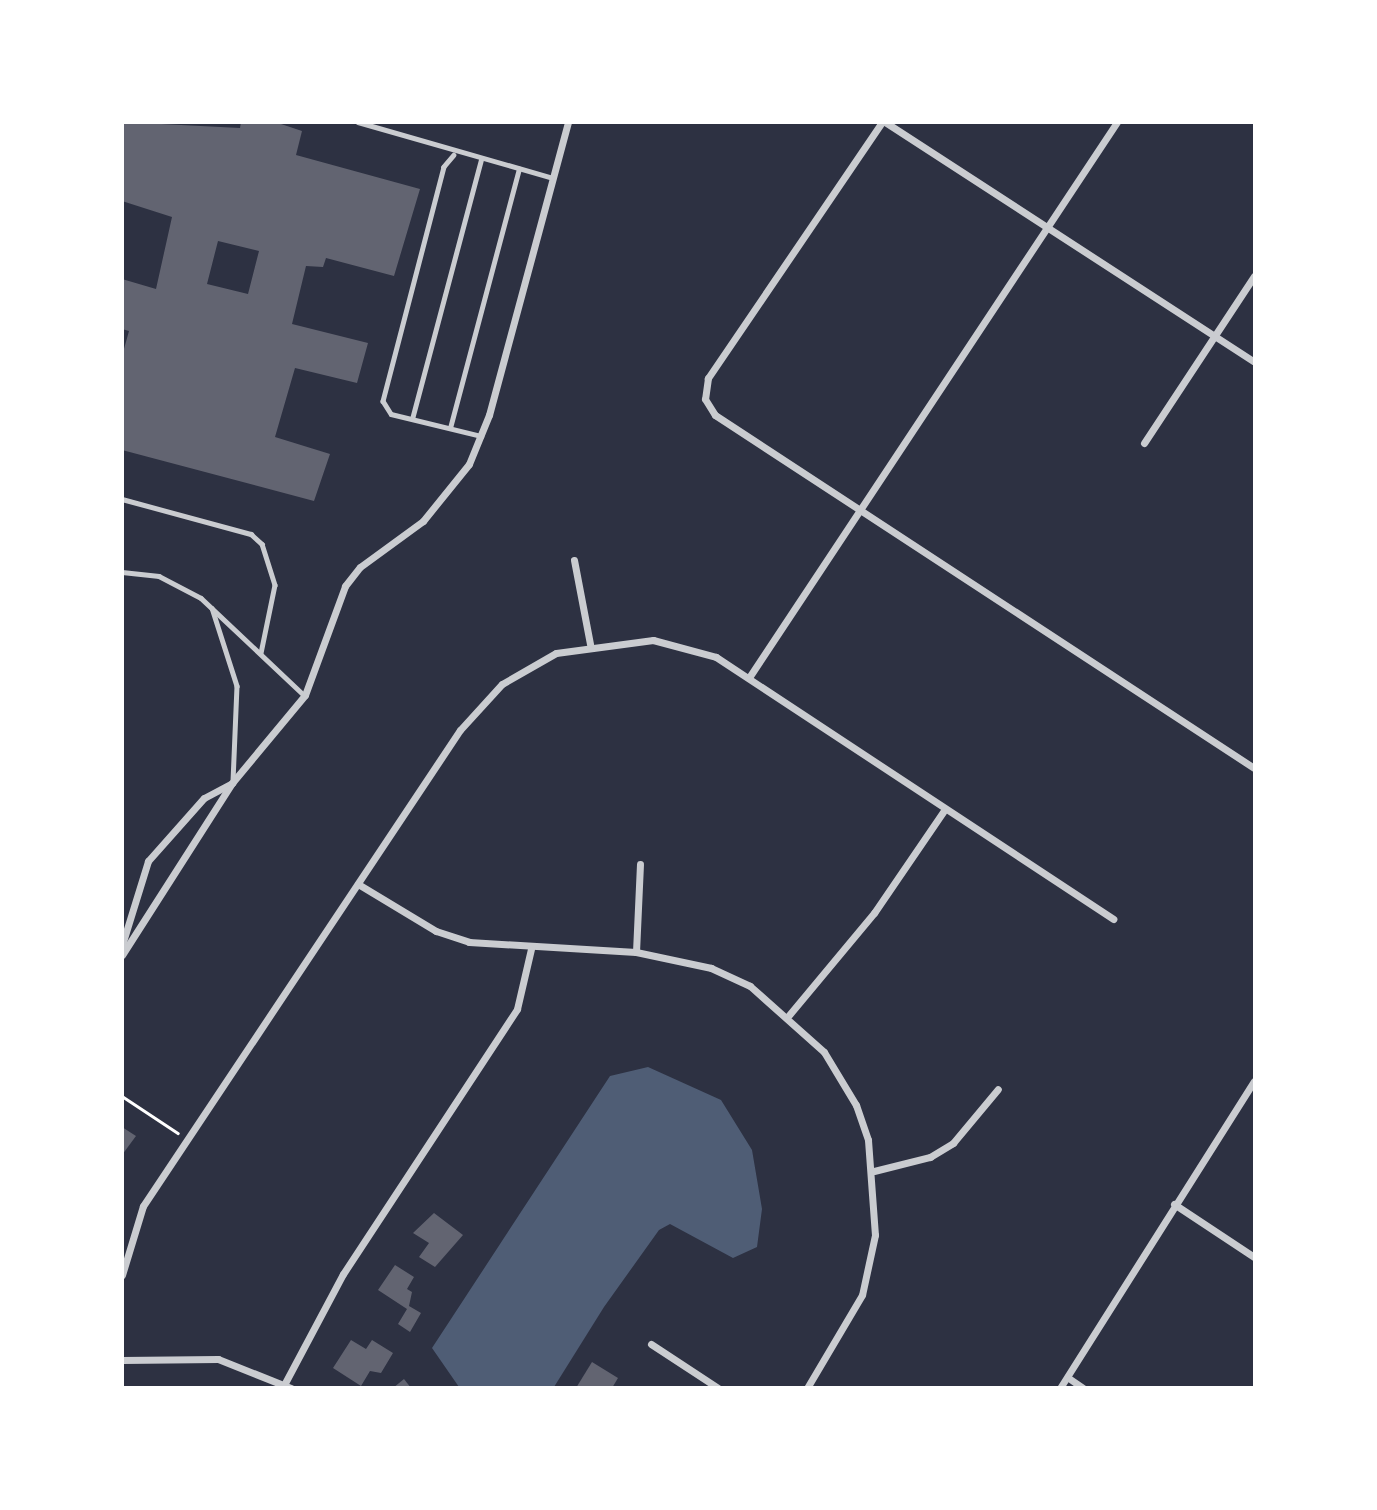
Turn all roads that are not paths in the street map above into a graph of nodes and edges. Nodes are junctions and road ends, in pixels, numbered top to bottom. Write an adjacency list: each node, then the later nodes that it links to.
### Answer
1 (358, 122): 5 (lane)
2 (568, 122): 8 (street)
3 (883, 122): 9 (street); 18 (street)
4 (1117, 122): 9 (street)
5 (454, 155): 6 (lane); 13 (lane)
6 (481, 159): 7 (lane); 13 (lane)
7 (519, 169): 8 (lane); 14 (lane)
8 (553, 178): 15 (street)
9 (1048, 229): 11 (street); 18 (street)
10 (1255, 276): 11 (street)
11 (1215, 336): 12 (street); 16 (street)
12 (1255, 362)
13 (412, 419): 14 (lane)
14 (450, 429): 15 (lane)
15 (481, 436): 25 (street)
16 (1144, 443)
17 (122, 499): 23 (lane)
18 (863, 508): 24 (street); 26 (street)
19 (574, 560): 22 (street)
20 (122, 572): 21 (lane)
21 (212, 607): 23 (lane); 27 (lane)
22 (590, 644): 24 (street); 30 (street)
23 (261, 653): 25 (lane)
24 (750, 676): 28 (street)
25 (305, 695): 27 (street)
26 (1255, 768)
27 (232, 783): 32 (street); 35 (street)
28 (945, 809): 31 (street); 36 (street)
29 (640, 864): 34 (street)
30 (358, 884): 33 (street); 42 (street)
31 (1113, 919)
32 (122, 945)
33 (531, 949): 34 (street); 46 (street)
34 (636, 952): 36 (street)
35 (122, 956)
36 (789, 1015): 39 (street)
37 (1255, 1081): 40 (street)
38 (998, 1089): 39 (street)
39 (874, 1171): 48 (street)
40 (1174, 1204): 41 (street); 45 (street)
41 (1255, 1257)
42 (122, 1275)
43 (651, 1344): 47 (street)
44 (122, 1360): 46 (street)
45 (1069, 1383): 49 (street); 50 (street)
46 (288, 1385)
47 (718, 1388)
48 (807, 1388)
49 (1060, 1388)
50 (1083, 1388)

